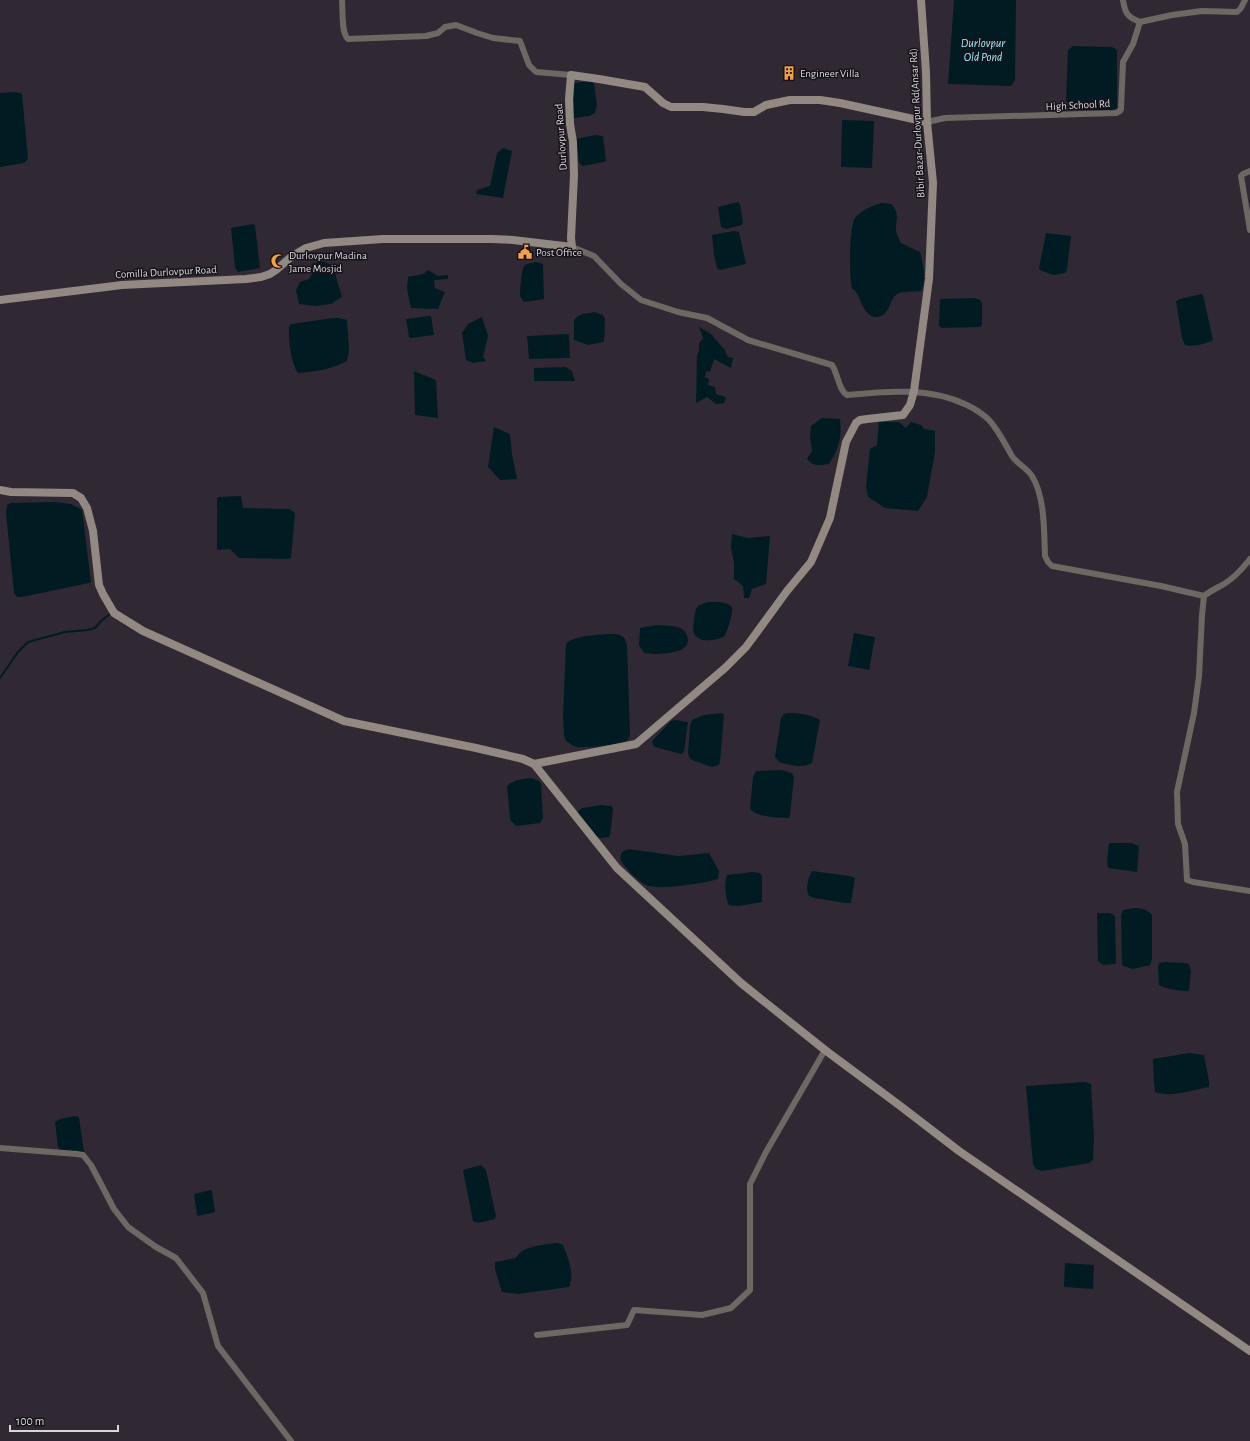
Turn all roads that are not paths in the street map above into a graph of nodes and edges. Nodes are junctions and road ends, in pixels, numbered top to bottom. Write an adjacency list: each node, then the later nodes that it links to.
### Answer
1 (342, 0): 6 (street)
2 (921, 0): 7 (street, Bibir Bazar-Durlovpur Rd(Ansar Rd))
3 (1123, 0): 5 (street)
4 (1245, 0): 5 (street)
5 (1140, 22): 7 (street, High School Rd)
6 (571, 75): 7 (street); 10 (street, Durlovpur Road)
7 (927, 122): 12 (street, Bibir Bazar-Durlovpur Rd(Ansar Rd))
8 (1250, 171): 9 (street)
9 (1250, 230)
10 (572, 247): 11 (street, Comilla Durlovpur Road); 12 (street)
11 (0, 300)
12 (914, 392): 15 (street); 16 (street, Bibir Bazar-Durlovpur Rd(Ansar Rd))
13 (0, 490): 16 (street)
14 (1250, 559): 15 (street)
15 (1204, 596): 17 (street)
16 (534, 764): 18 (street)
17 (1250, 891)
18 (825, 1050): 20 (street); 21 (street)
19 (0, 1148): 22 (street)
20 (538, 1335)
21 (1250, 1351)
22 (291, 1441)

